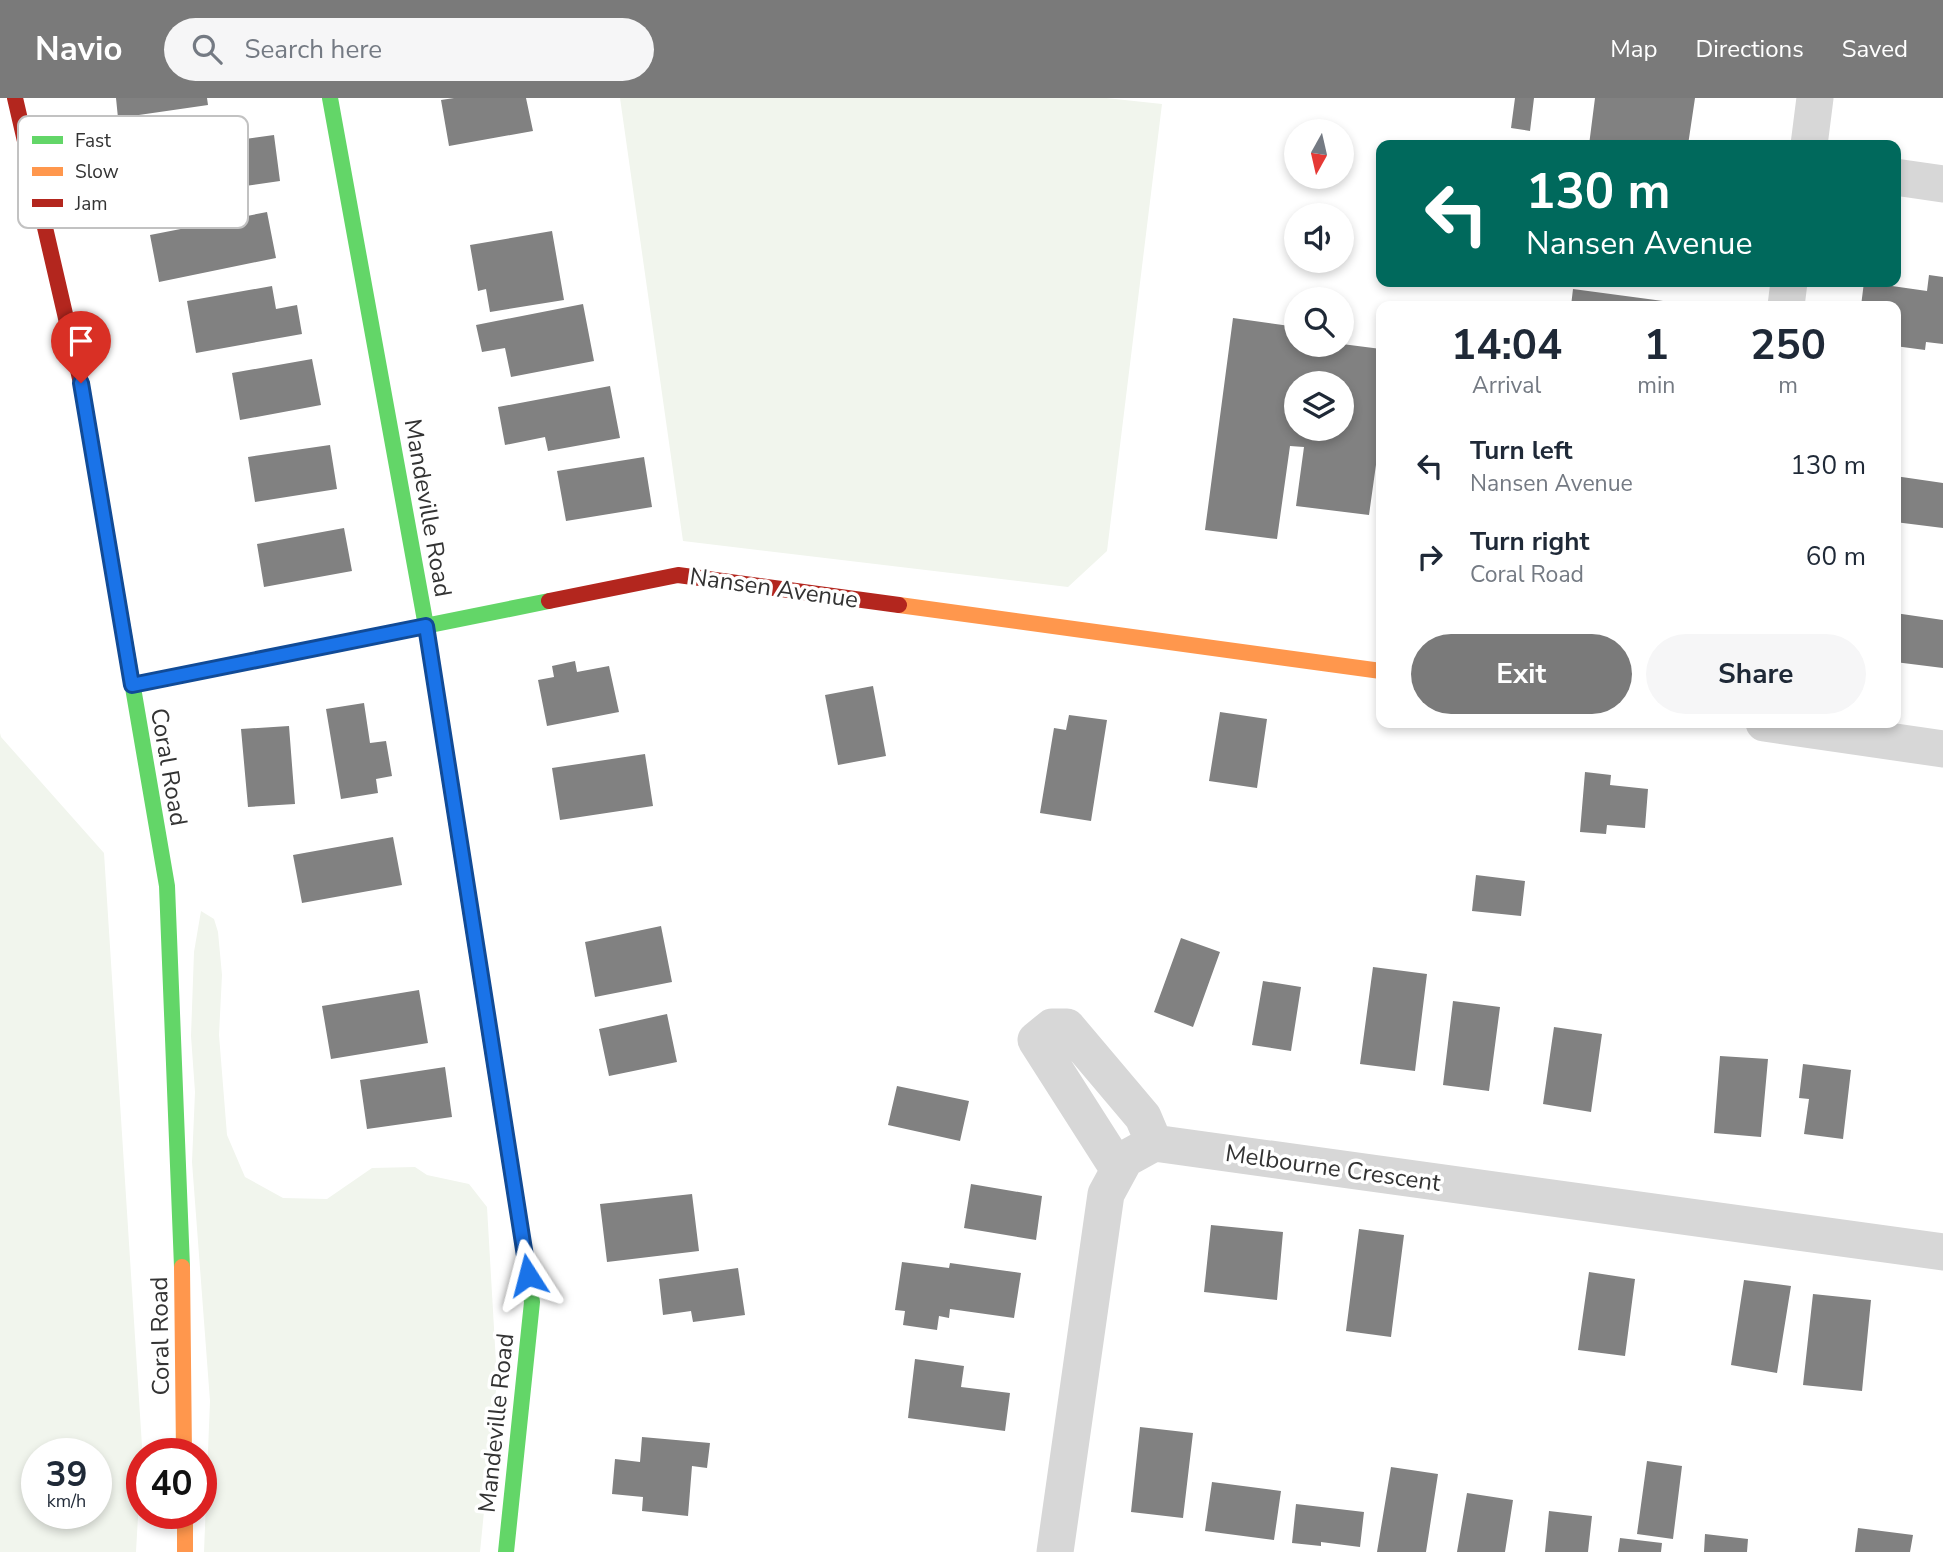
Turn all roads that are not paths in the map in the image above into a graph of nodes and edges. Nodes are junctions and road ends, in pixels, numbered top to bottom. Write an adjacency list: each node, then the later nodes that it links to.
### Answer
1 (15, 98): 4 (street, Coral Road)
2 (330, 98): 9 (street, Mandeville Road)
3 (1815, 98): 5 (street)
4 (19, 116)
5 (1810, 140)
6 (1901, 178): 7 (street)
7 (1943, 184)
8 (45, 228): 11 (street, Coral Road)
9 (426, 626): 10 (street, Nansen Avenue); 11 (street, Nansen Avenue); 20 (street, Mandeville Road)
10 (1376, 670)
11 (132, 685): 17 (street, Coral Road)
12 (1798, 728): 13 (street)
13 (1943, 749)
14 (1154, 1143): 15 (street); 15 (street); 16 (street, Melbourne Crescent)
15 (1119, 1170): 21 (street)
16 (1943, 1252)
17 (184, 1438)
18 (185, 1529): 19 (street)
19 (185, 1552)
20 (506, 1552)
21 (1055, 1552)

